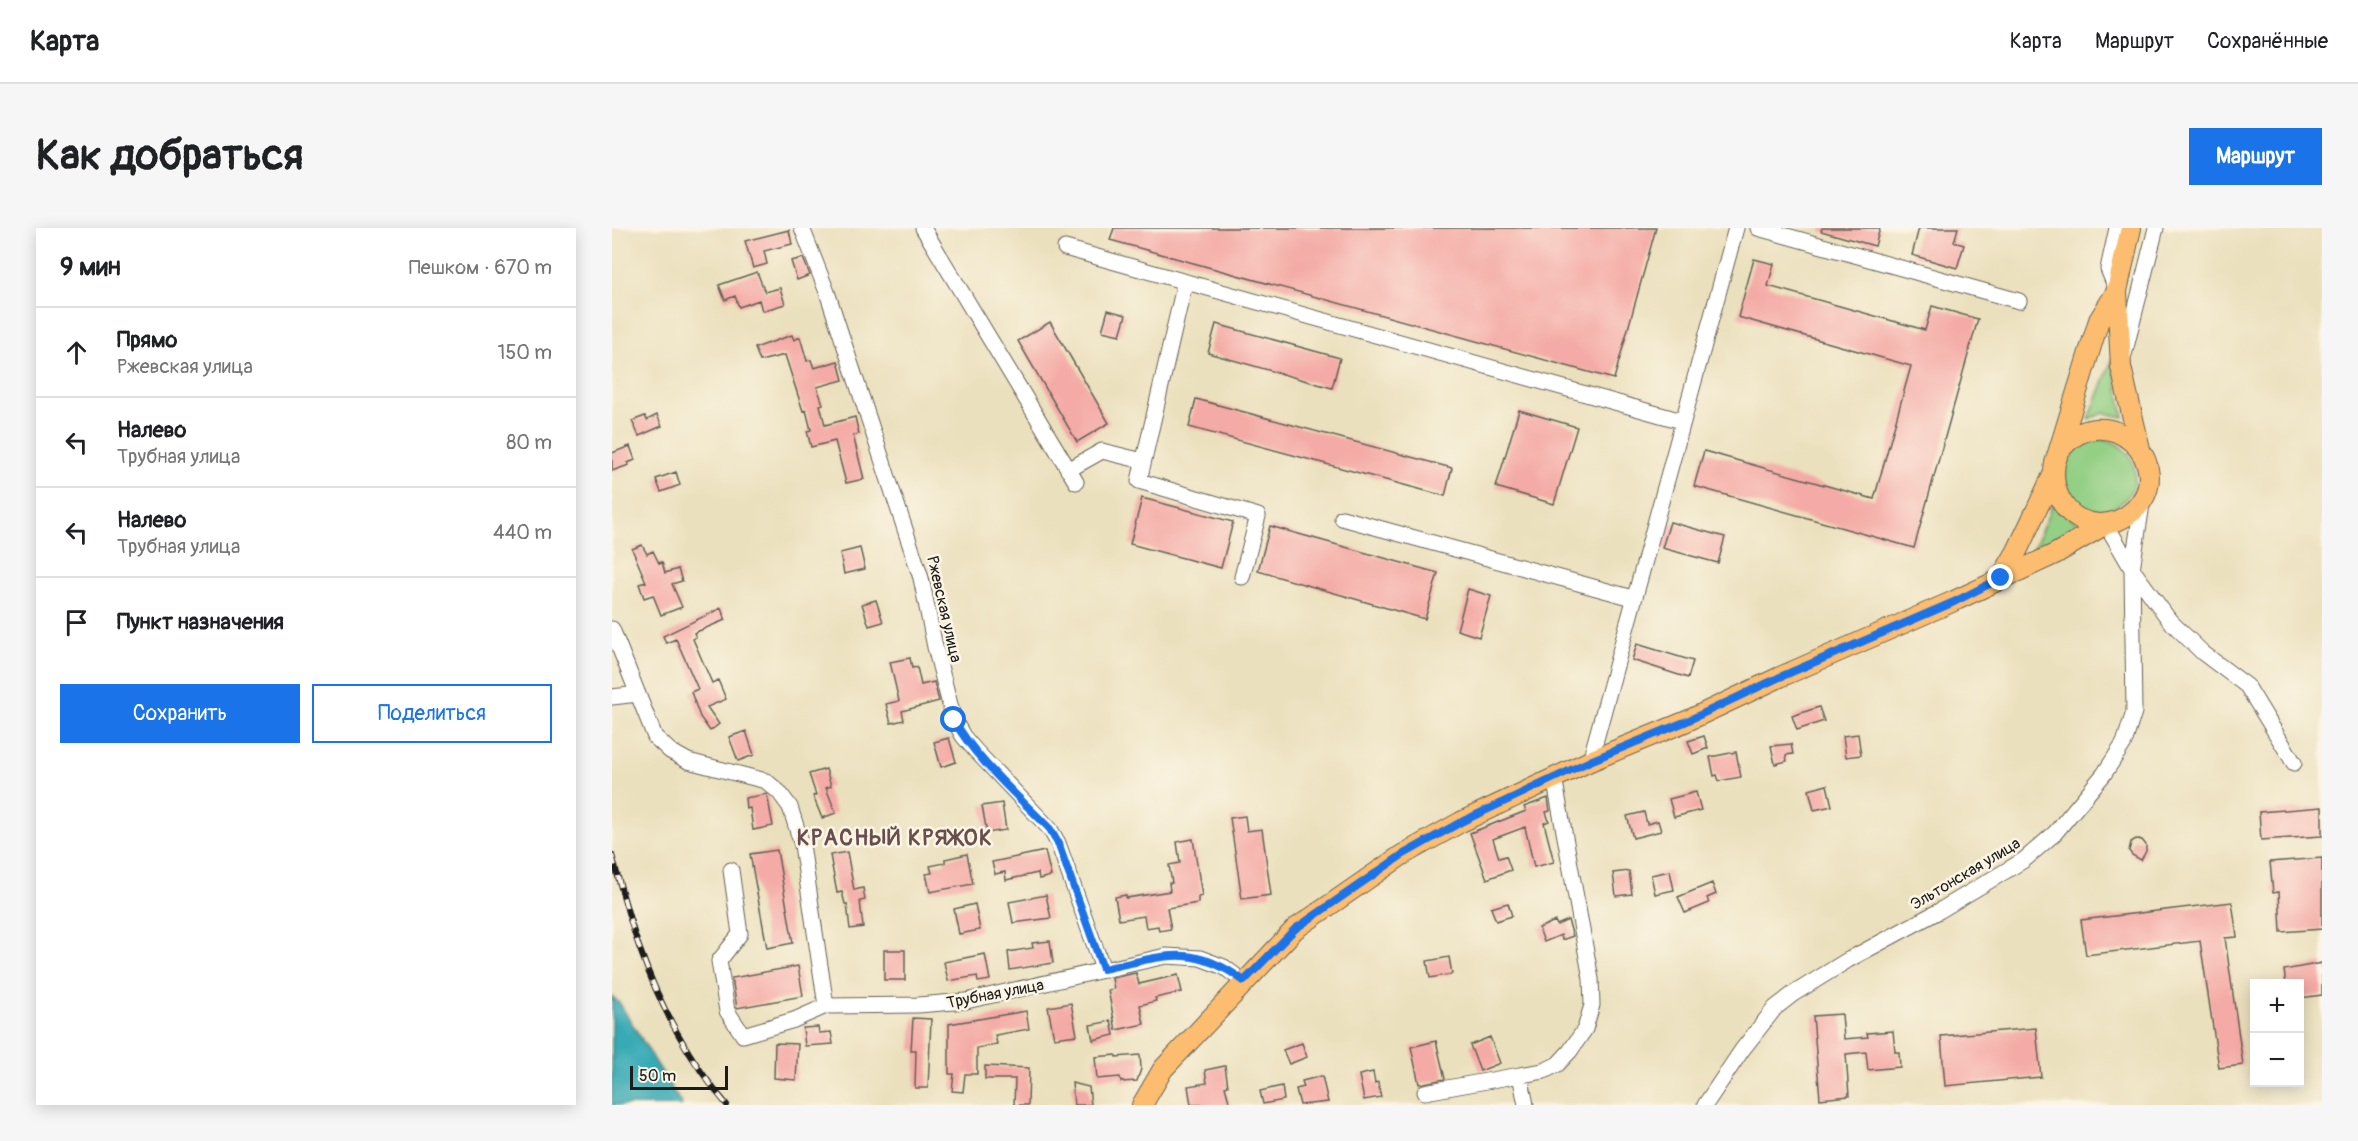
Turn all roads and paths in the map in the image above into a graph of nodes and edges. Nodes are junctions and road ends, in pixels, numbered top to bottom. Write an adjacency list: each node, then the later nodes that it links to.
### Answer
1 (802, 228): 32 (street, Ржевская улица)
2 (923, 228): 16 (street)
3 (1736, 228): 13 (street)
4 (1758, 228): 11 (street)
5 (2117, 228): 10 (street)
6 (2131, 228): 10 (main road)
7 (2156, 228): 12 (street)
8 (1065, 248): 9 (street)
9 (1185, 282): 13 (street); 16 (street)
10 (2117, 291): 12 (main road); 15 (main road)
11 (2019, 301)
12 (2121, 367): 14 (main road)
13 (1682, 421): 24 (street)
14 (2140, 449): 15 (main road); 18 (main road)
15 (2060, 451): 17 (main road)
16 (1143, 462): 22 (street)
17 (2053, 475): 20 (main road); 23 (main road)
18 (2143, 498): 20 (main road); 21 (street, Эльтонская улица)
19 (1342, 518): 24 (street)
20 (2106, 524): 21 (street); 23 (main road)
21 (2132, 569): 29 (street); 39 (street, Эльтонская улица)
22 (1242, 577)
23 (2001, 578): 28 (main road)
24 (1633, 598): 28 (street)
25 (612, 629): 26 (street)
26 (638, 694): 27 (street); 34 (street)
27 (612, 697)
28 (1590, 761): 30 (main road)
29 (2294, 763)
30 (1554, 777): 33 (main road); 35 (street)
31 (731, 870): 34 (street, Трубная улица)
32 (1103, 969): 33 (street, Трубная улица); 34 (street, Трубная улица)
33 (1244, 981): 37 (main road)
34 (826, 1006)
35 (1520, 1075): 36 (street); 38 (street)
36 (1425, 1092)
37 (1142, 1105)
38 (1526, 1105)
39 (1706, 1105)

